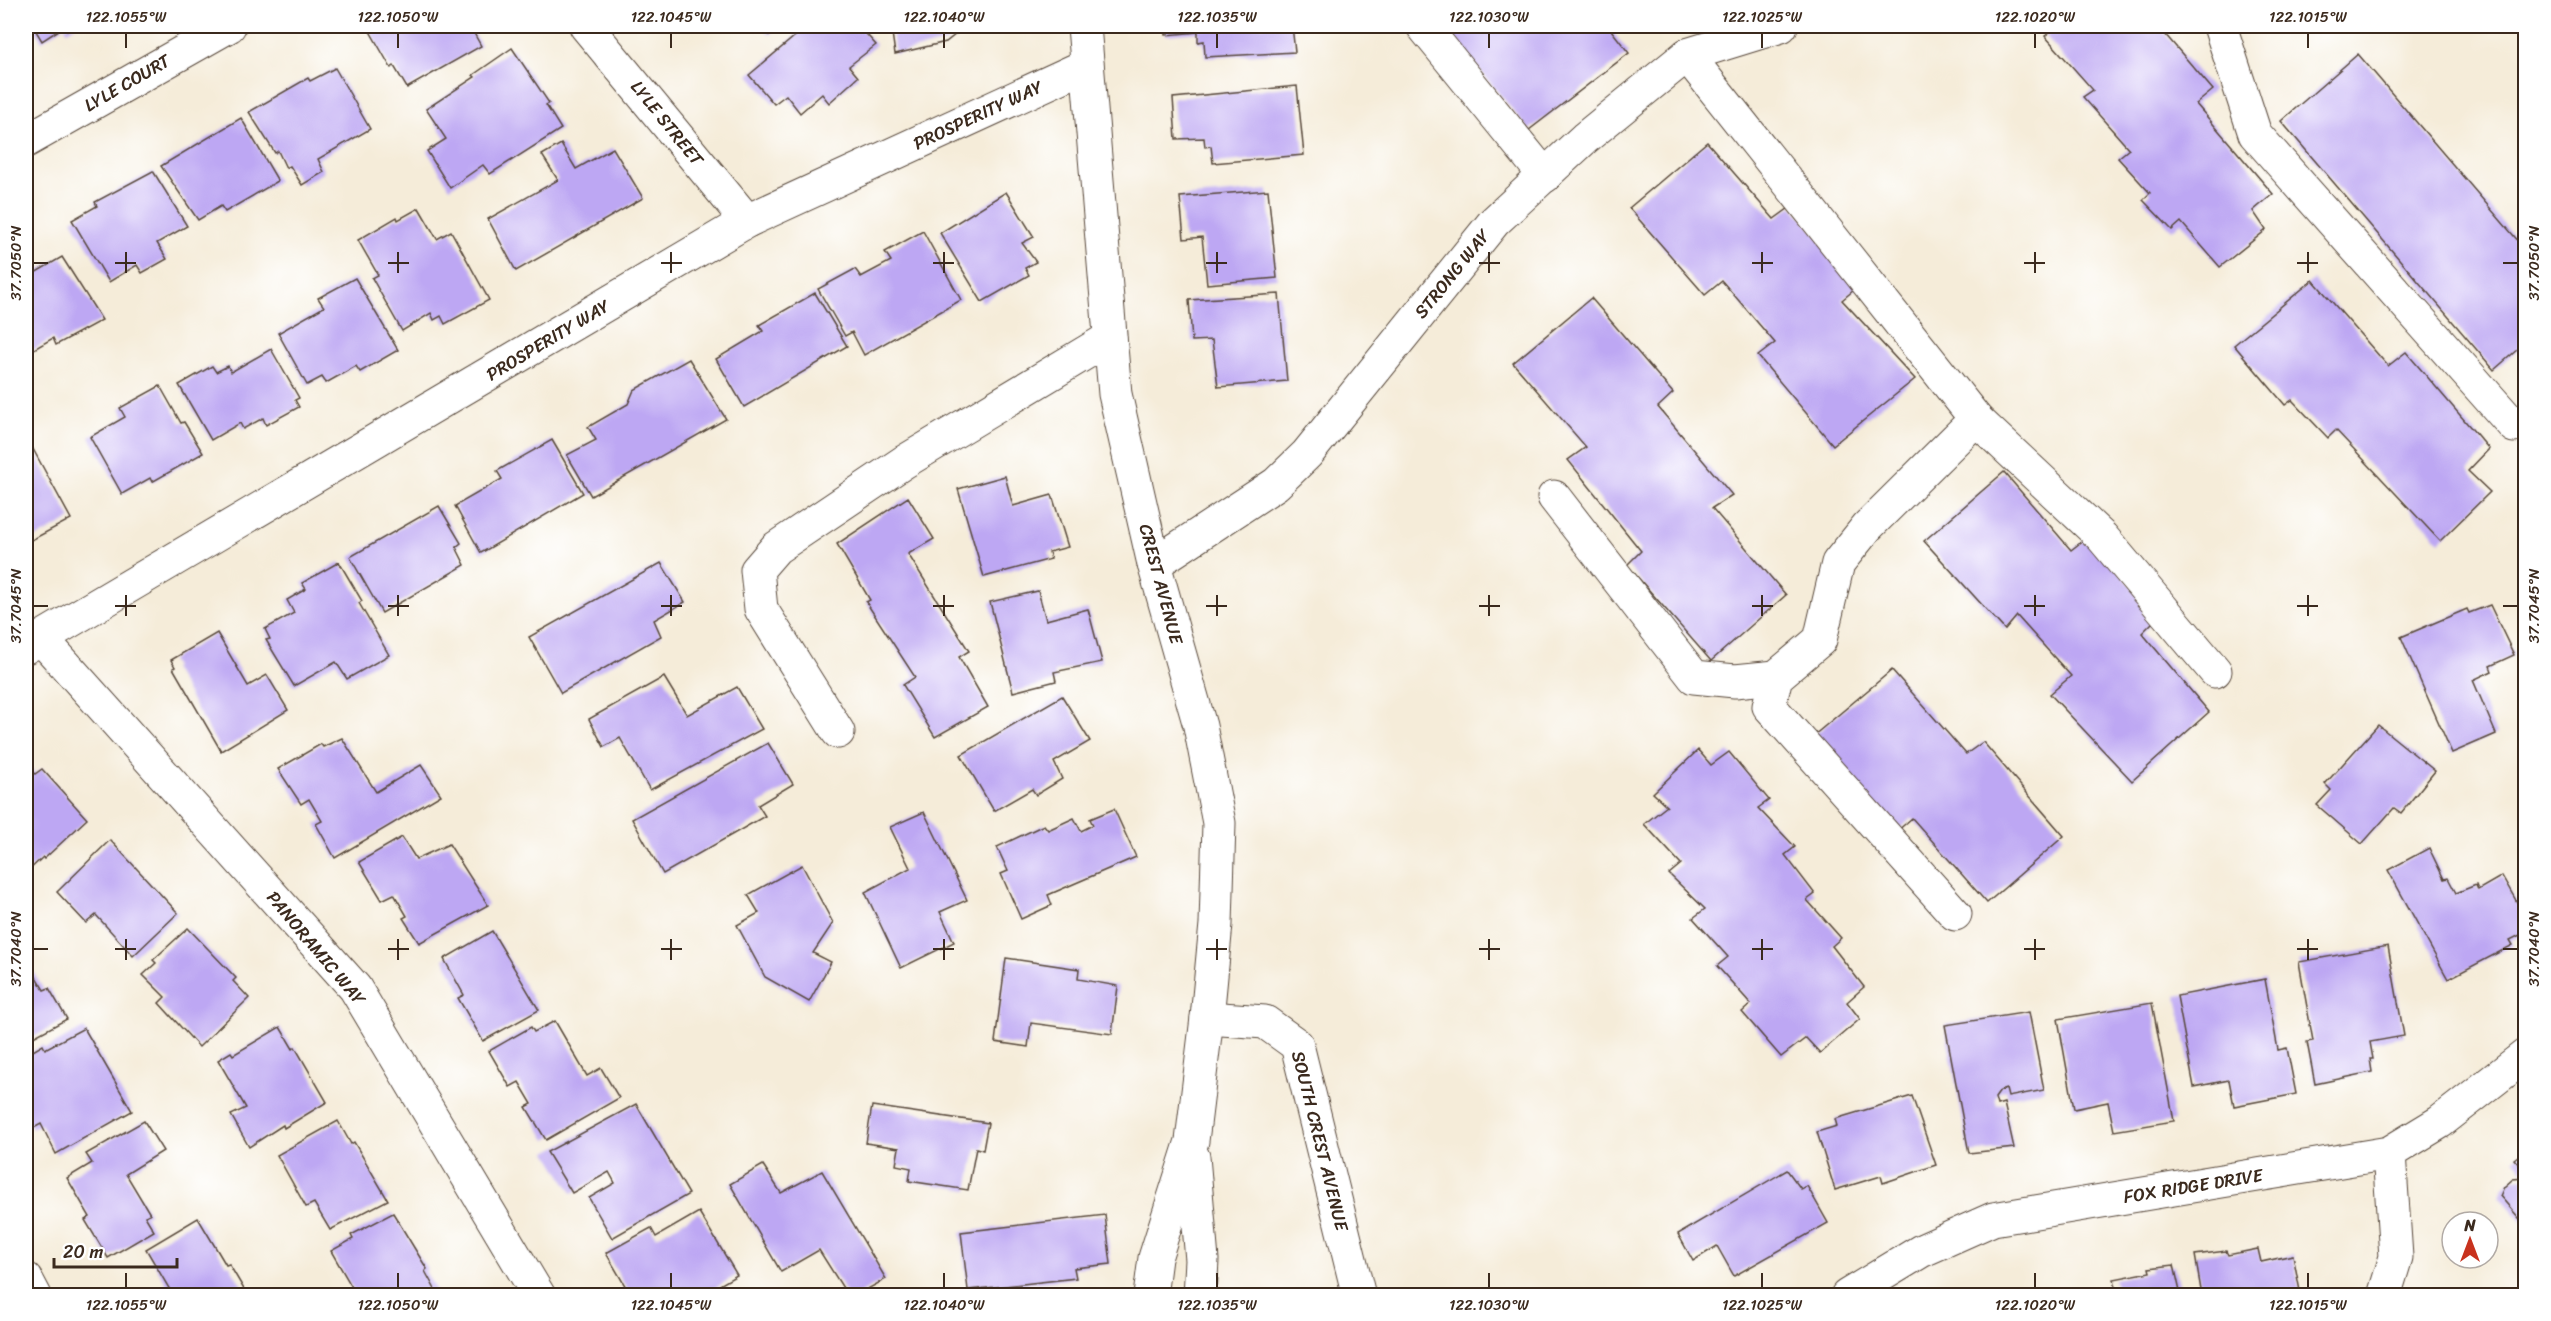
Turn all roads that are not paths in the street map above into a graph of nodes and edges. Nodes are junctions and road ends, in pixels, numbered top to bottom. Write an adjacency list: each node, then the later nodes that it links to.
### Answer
1 (229, 26): 9 (street, LYLE COURT)
2 (586, 26): 11 (street, LYLE STREET)
3 (1083, 26): 8 (street, CREST AVENUE)
4 (1423, 26): 10 (street)
5 (1781, 26): 7 (street, STRONG WAY)
6 (2220, 26): 14 (street)
7 (1687, 55): 10 (street, STRONG WAY); 13 (street)
8 (1087, 65): 11 (street, PROSPERITY WAY); 12 (street, CREST AVENUE)
9 (26, 141)
10 (1545, 176): 16 (street, STRONG WAY)
11 (747, 221): 17 (street, PROSPERITY WAY)
12 (1110, 338): 16 (street, CREST AVENUE); 20 (street)
13 (1976, 419): 18 (street); 19 (street)
14 (2514, 426)
15 (1554, 497): 19 (street)
16 (1154, 564): 22 (street, CREST AVENUE)
17 (34, 643): 28 (street, PANORAMIC WAY)
18 (2215, 671)
19 (1776, 677): 21 (street)
20 (838, 732)
21 (1955, 914)
22 (1207, 1018): 24 (street, CREST AVENUE); 31 (street, SOUTH CREST AVENUE)
23 (2526, 1055): 25 (street, FOX RIDGE DRIVE)
24 (1191, 1142): 29 (street, CREST AVENUE); 30 (street, CREST AVENUE)
25 (2389, 1153): 32 (street, FOX RIDGE DRIVE); 33 (street)
26 (26, 1279): 27 (street)
27 (35, 1296)
28 (539, 1296)
29 (1150, 1296)
30 (1200, 1296)
31 (1359, 1296)
32 (1847, 1296)
33 (2384, 1296)

